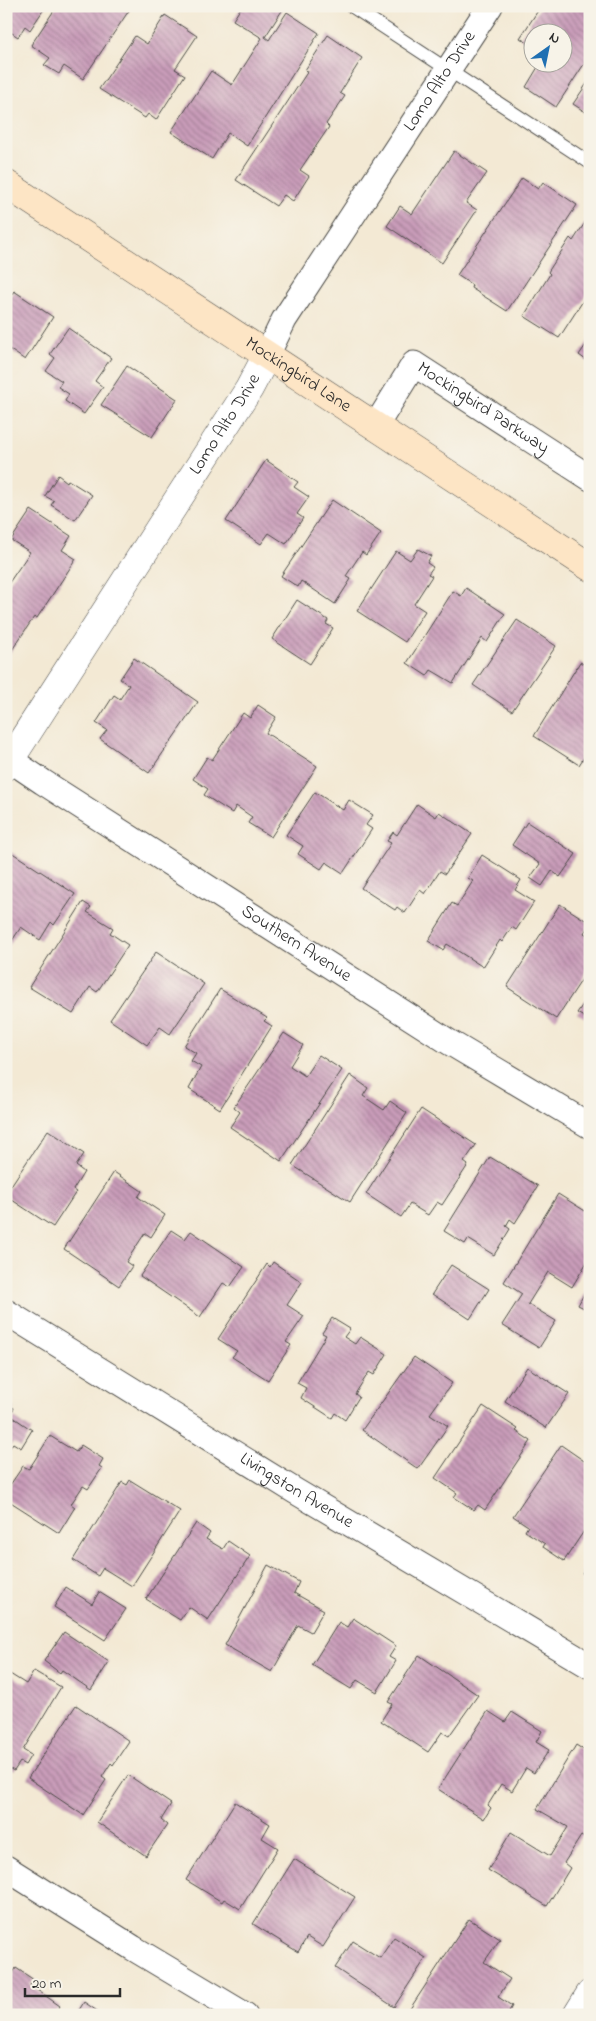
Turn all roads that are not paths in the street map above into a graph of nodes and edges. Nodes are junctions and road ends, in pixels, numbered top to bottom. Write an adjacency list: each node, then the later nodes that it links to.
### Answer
1 (351, 6): 3 (lane)
2 (490, 6): 3 (street, Lomo Alto Drive)
3 (448, 71): 4 (lane); 6 (street, Lomo Alto Drive)
4 (590, 163)
5 (6, 184): 6 (main road, Mockingbird Lane)
6 (267, 355): 7 (main road, Mockingbird Lane); 10 (street, Lomo Alto Drive)
7 (375, 427): 8 (street, Mockingbird Parkway); 9 (main road, Mockingbird Lane)
8 (590, 478)
9 (590, 567)
10 (8, 761): 11 (street, Southern Avenue)
11 (590, 1126)
12 (6, 1312): 13 (street, Livingston Avenue)
13 (590, 1666)
14 (6, 1868): 16 (street)
15 (590, 1994): 17 (street)
16 (245, 2015)
17 (577, 2015)

